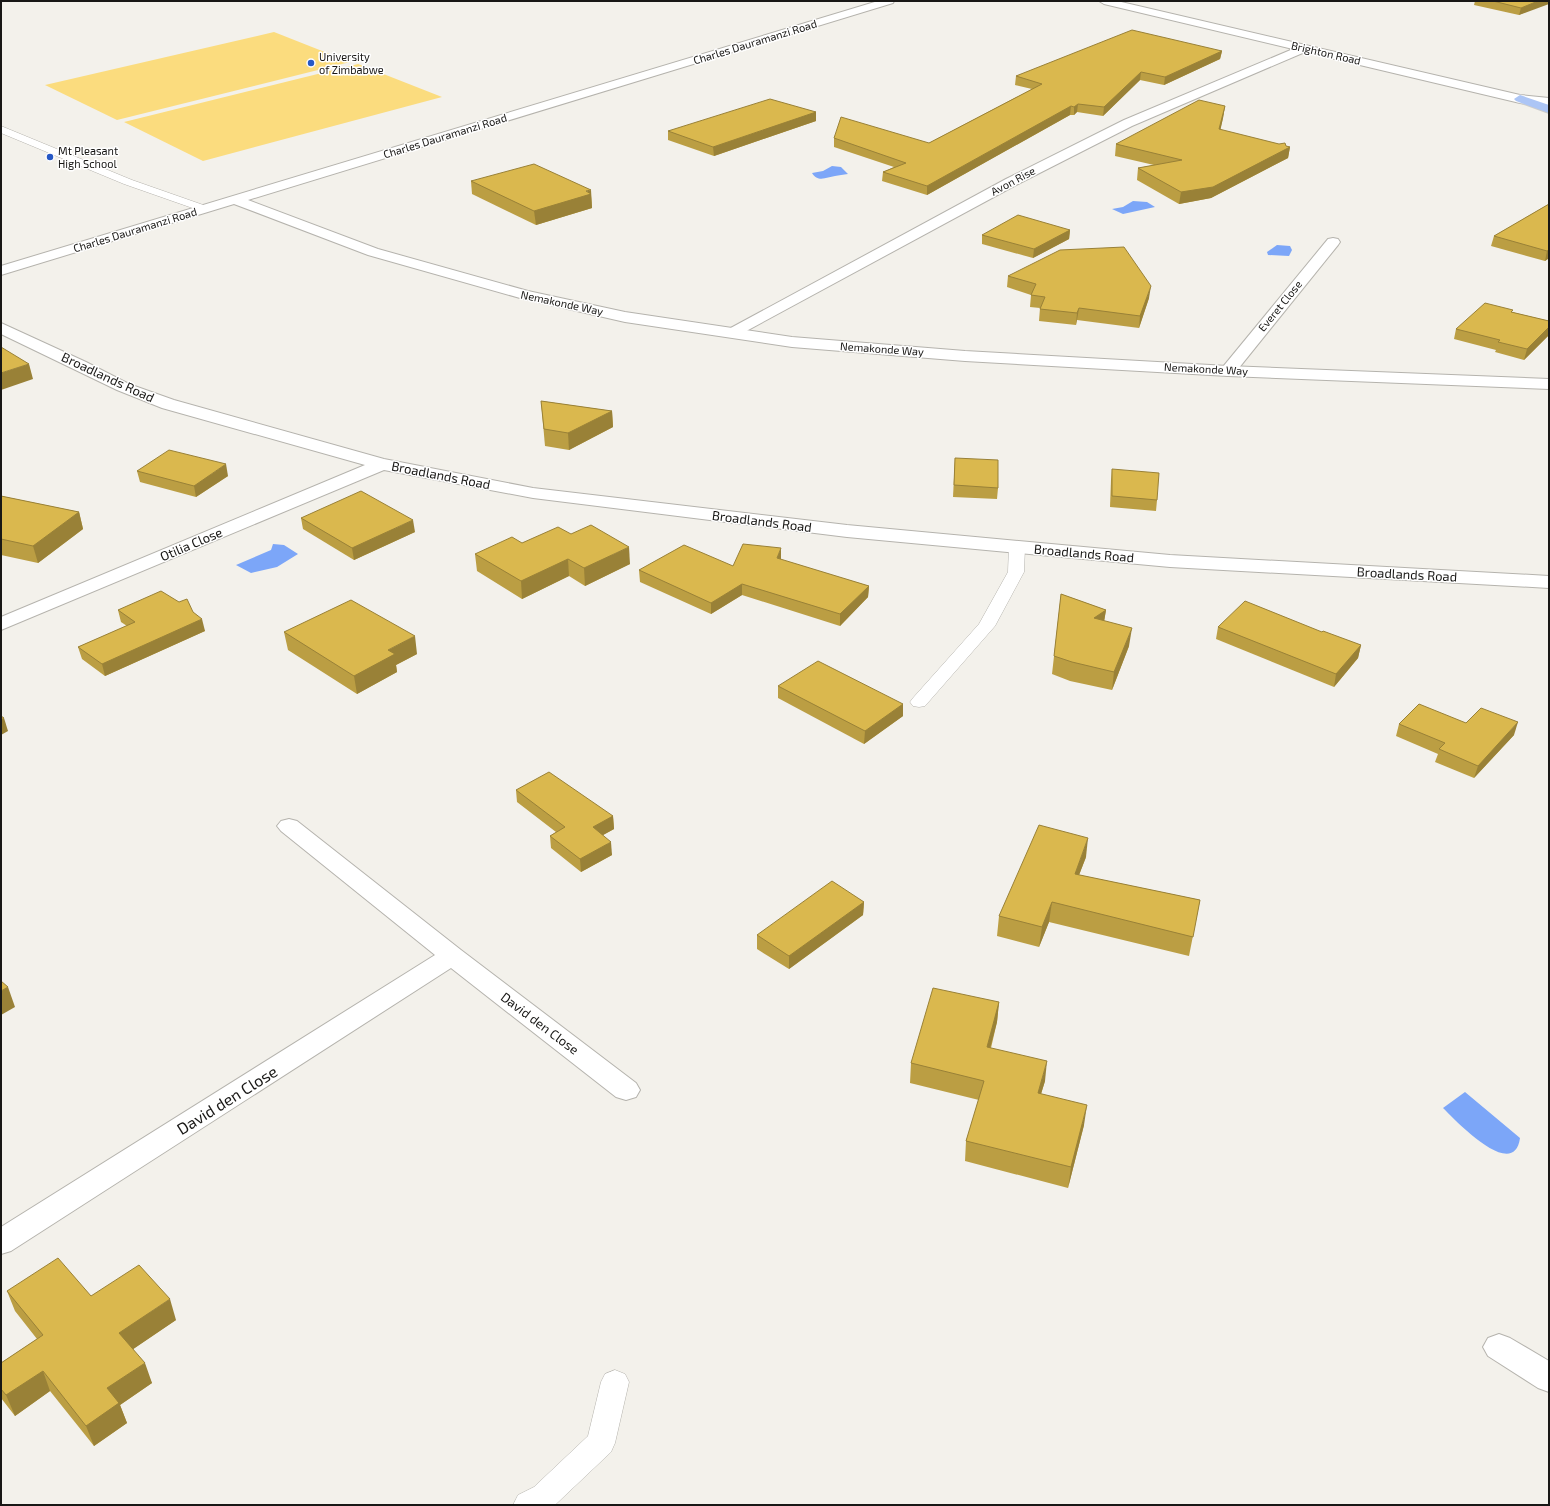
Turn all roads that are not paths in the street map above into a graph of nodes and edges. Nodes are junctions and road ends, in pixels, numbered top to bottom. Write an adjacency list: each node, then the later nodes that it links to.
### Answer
1 (889, 1): 8 (street, Charles Dauramanzi Road)
2 (1104, 1): 3 (street, Brighton Road)
3 (1304, 48): 4 (street, Brighton Road); 13 (street, Avon Rise)
4 (1520, 99): 5 (street, Brighton Road); 6 (highway)
5 (1549, 102)
6 (1549, 108)
7 (1, 129): 9 (lane)
8 (235, 200): 9 (street, Charles Dauramanzi Road); 13 (street, Nemakonde Way)
9 (205, 209): 11 (street, Charles Dauramanzi Road)
10 (1333, 242): 14 (street, Everet Close)
11 (1, 271)
12 (1, 328): 16 (street, Broadlands Road)
13 (732, 333): 14 (street, Nemakonde Way)
14 (1228, 371): 15 (street, Nemakonde Way)
15 (1549, 384)
16 (382, 464): 17 (street, Broadlands Road); 19 (street, Otilia Close)
17 (1017, 547): 18 (street, Broadlands Road); 20 (lane)
18 (1549, 582)
19 (1, 624)
20 (919, 702)
21 (289, 826): 22 (street, David den Close)
22 (452, 956): 23 (street, David den Close); 24 (street, David den Close)
23 (626, 1090)
24 (1, 1242)
25 (1498, 1347): 26 (street)
26 (1549, 1378)
27 (615, 1382): 28 (lane)
28 (528, 1505)

